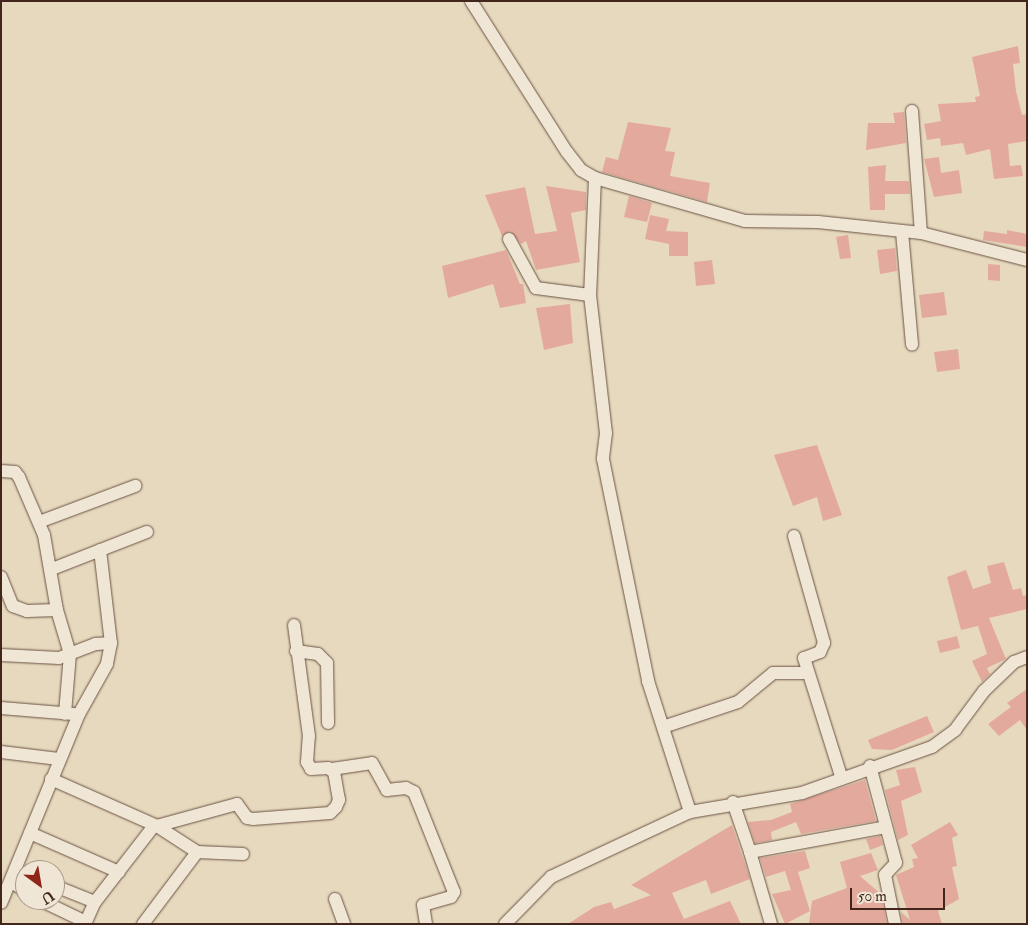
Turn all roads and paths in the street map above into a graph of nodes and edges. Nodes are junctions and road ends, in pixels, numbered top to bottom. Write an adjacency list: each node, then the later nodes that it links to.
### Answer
1 (471, 1): 3 (street)
2 (912, 111): 5 (street)
3 (595, 178): 4 (street); 8 (street)
4 (902, 232): 5 (street); 9 (street)
5 (921, 233): 7 (street)
6 (509, 239): 8 (street)
7 (1027, 260)
8 (590, 295): 30 (street)
9 (912, 345)
10 (1, 472): 12 (street)
11 (135, 486): 12 (street)
12 (39, 522): 16 (street)
13 (148, 532): 15 (street)
14 (794, 536): 25 (street)
15 (100, 550): 16 (street); 20 (street)
16 (52, 570): 18 (street)
17 (1, 577): 18 (street)
18 (57, 610): 22 (street)
19 (294, 625): 21 (street)
20 (111, 643): 22 (street); 28 (street)
21 (296, 651): 29 (street); 34 (street)
22 (70, 654): 23 (street); 27 (street)
23 (1, 655)
24 (1027, 657): 33 (street)
25 (808, 673): 30 (street); 35 (street)
26 (1, 708): 27 (street)
27 (65, 714): 28 (street)
28 (79, 714): 32 (street)
29 (328, 723)
30 (663, 727): 38 (street)
31 (1, 752): 32 (street)
32 (59, 759): 36 (street)
33 (870, 766): 35 (street); 40 (street)
34 (332, 769): 39 (street); 57 (street)
35 (841, 776): 37 (street)
36 (51, 779): 39 (street); 41 (street)
37 (733, 802): 38 (street); 43 (street)
38 (690, 812): 58 (street)
39 (157, 826): 42 (street); 46 (street)
40 (886, 827): 43 (street); 60 (street)
41 (30, 833): 45 (street); 46 (street)
42 (197, 852): 44 (street); 55 (street)
43 (750, 852): 59 (street)
44 (244, 854)
45 (22, 860)
46 (119, 872): 50 (street)
47 (15, 880): 51 (street)
48 (65, 890): 50 (street)
49 (335, 899): 56 (street)
50 (96, 902): 53 (street)
51 (1, 904)
52 (62, 910): 53 (street)
53 (87, 921): 54 (street)
54 (100, 924)
55 (143, 924)
56 (344, 924)
57 (426, 924)
58 (505, 924)
59 (771, 924)
60 (895, 924)

